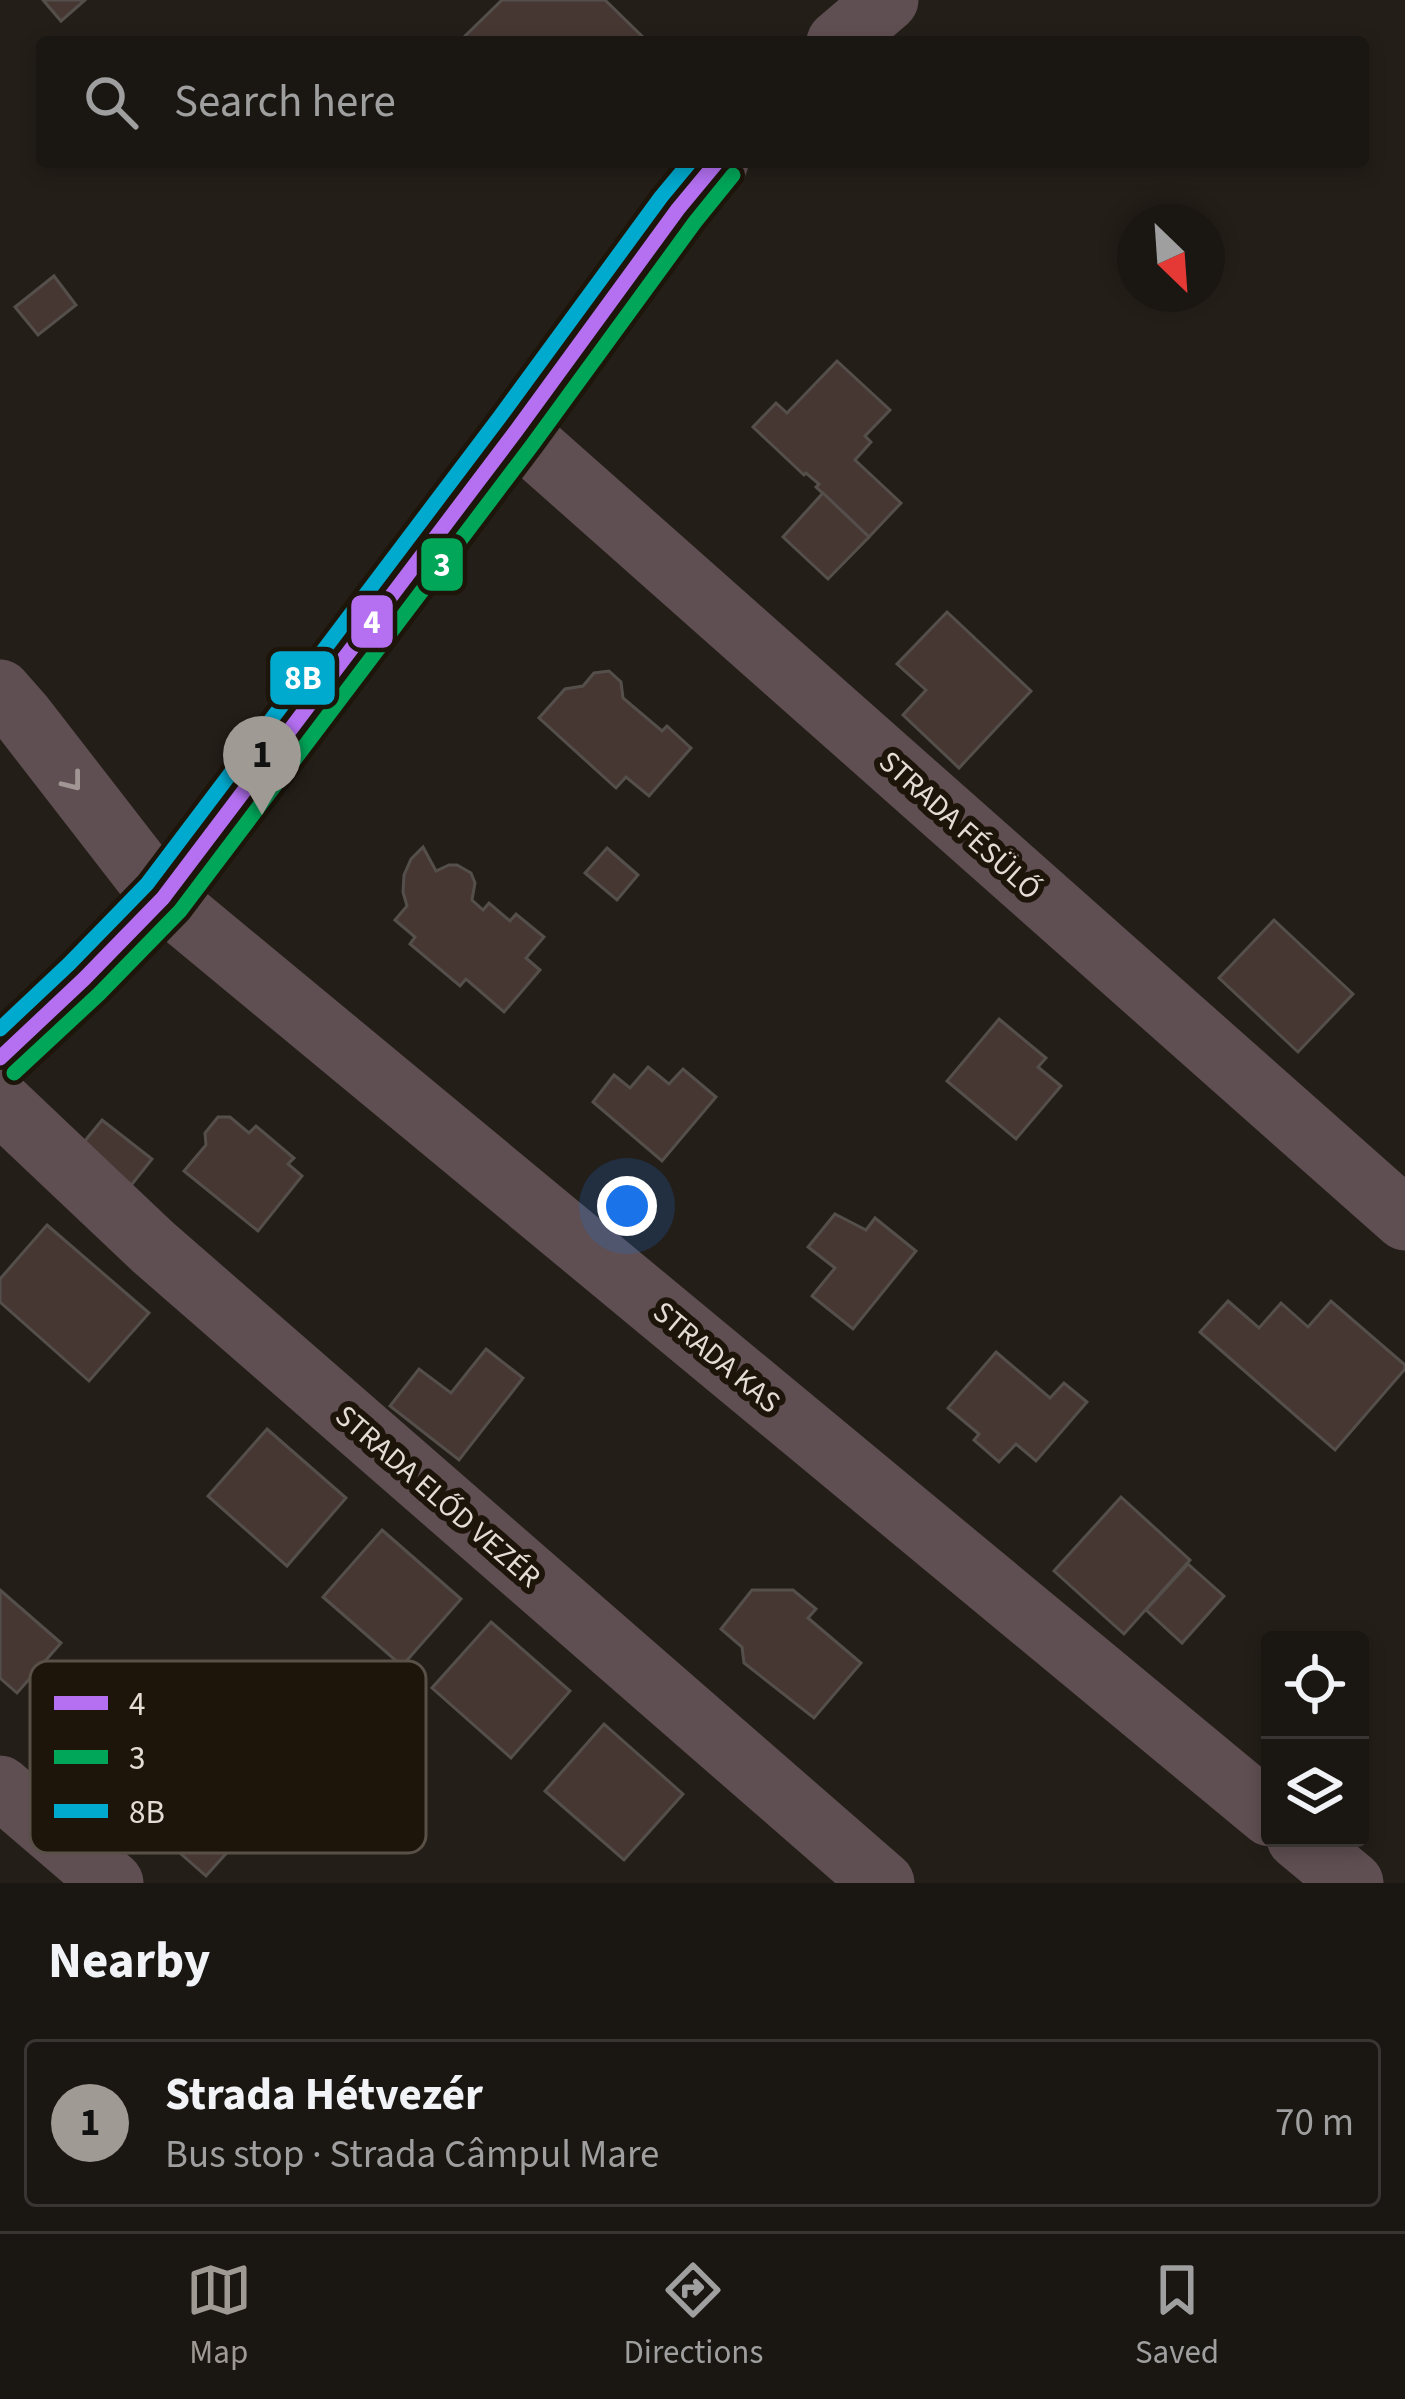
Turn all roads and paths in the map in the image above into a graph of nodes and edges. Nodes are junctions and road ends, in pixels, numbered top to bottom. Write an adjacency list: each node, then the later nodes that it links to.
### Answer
1 (887, 0): 2 (street)
2 (845, 36)
3 (712, 168): 4 (street)
4 (516, 431): 6 (street); 9 (street, STRADA FÉSÜLŐ)
5 (0, 691): 6 (street, STRADA KAS, one-way to 6)
6 (163, 898): 7 (street); 11 (street, STRADA KAS)
7 (0, 1058)
8 (0, 1102): 16 (street, STRADA ELŐD VEZÉR)
9 (1405, 1219)
10 (0, 1787): 12 (street)
11 (1261, 1808)
12 (30, 1813)
13 (1309, 1847): 17 (street)
14 (77, 1853): 15 (street)
15 (112, 1883)
16 (883, 1883)
17 (1352, 1883)

